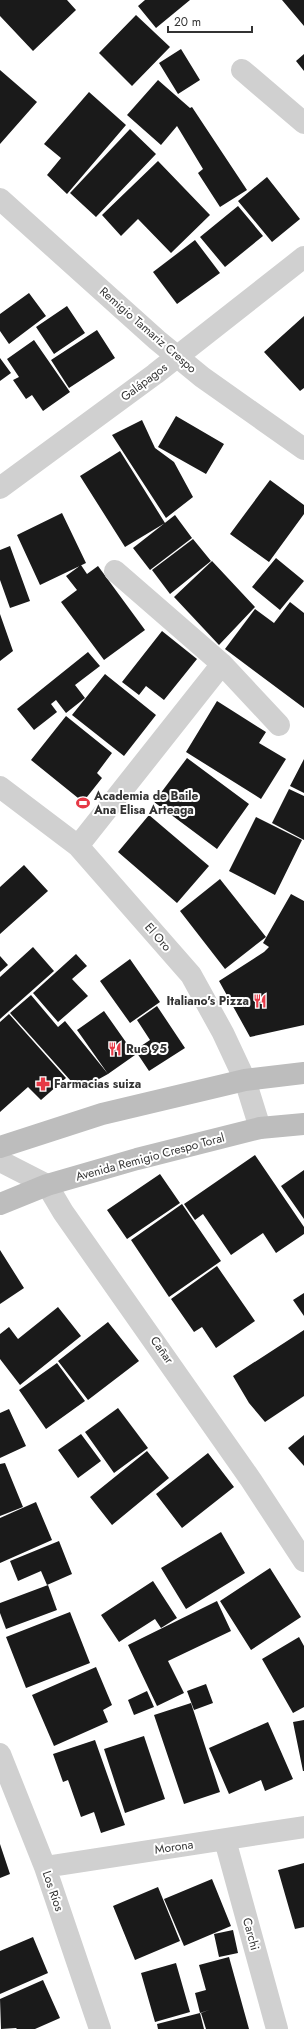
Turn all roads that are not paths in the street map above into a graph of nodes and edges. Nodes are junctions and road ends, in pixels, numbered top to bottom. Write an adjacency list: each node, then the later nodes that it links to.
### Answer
1 (242, 70): 2 (street)
2 (304, 123)
3 (0, 199): 5 (street, Remigio Tamariz Crespo)
4 (304, 257): 5 (street, Galápagos)
5 (178, 356): 6 (street, Remigio Tamariz Crespo); 7 (street, Galápagos)
6 (304, 450)
7 (0, 488)
8 (115, 571): 9 (street)
9 (222, 664): 10 (street); 12 (street)
10 (279, 725)
11 (0, 787): 12 (street, El Oro)
12 (78, 846): 14 (street, El Oro)
13 (304, 1073): 14 (main road)
14 (245, 1080): 16 (street, El Oro); 17 (main road)
15 (304, 1124): 16 (main road, Avenida Remigio Crespo Toral)
16 (260, 1128): 19 (main road, Avenida Remigio Crespo Toral)
17 (0, 1148)
18 (0, 1161): 19 (street)
19 (47, 1185): 20 (main road, Avenida Remigio Crespo Toral); 21 (street, Cañar)
20 (0, 1204)
21 (304, 1561)
22 (0, 1754): 25 (street, Los Ríos)
23 (304, 1827): 24 (street, Morona)
24 (225, 1840): 25 (street, Morona); 27 (street, Carchi)
25 (45, 1866): 26 (street, Los Ríos)
26 (100, 2029)
27 (277, 2029)

